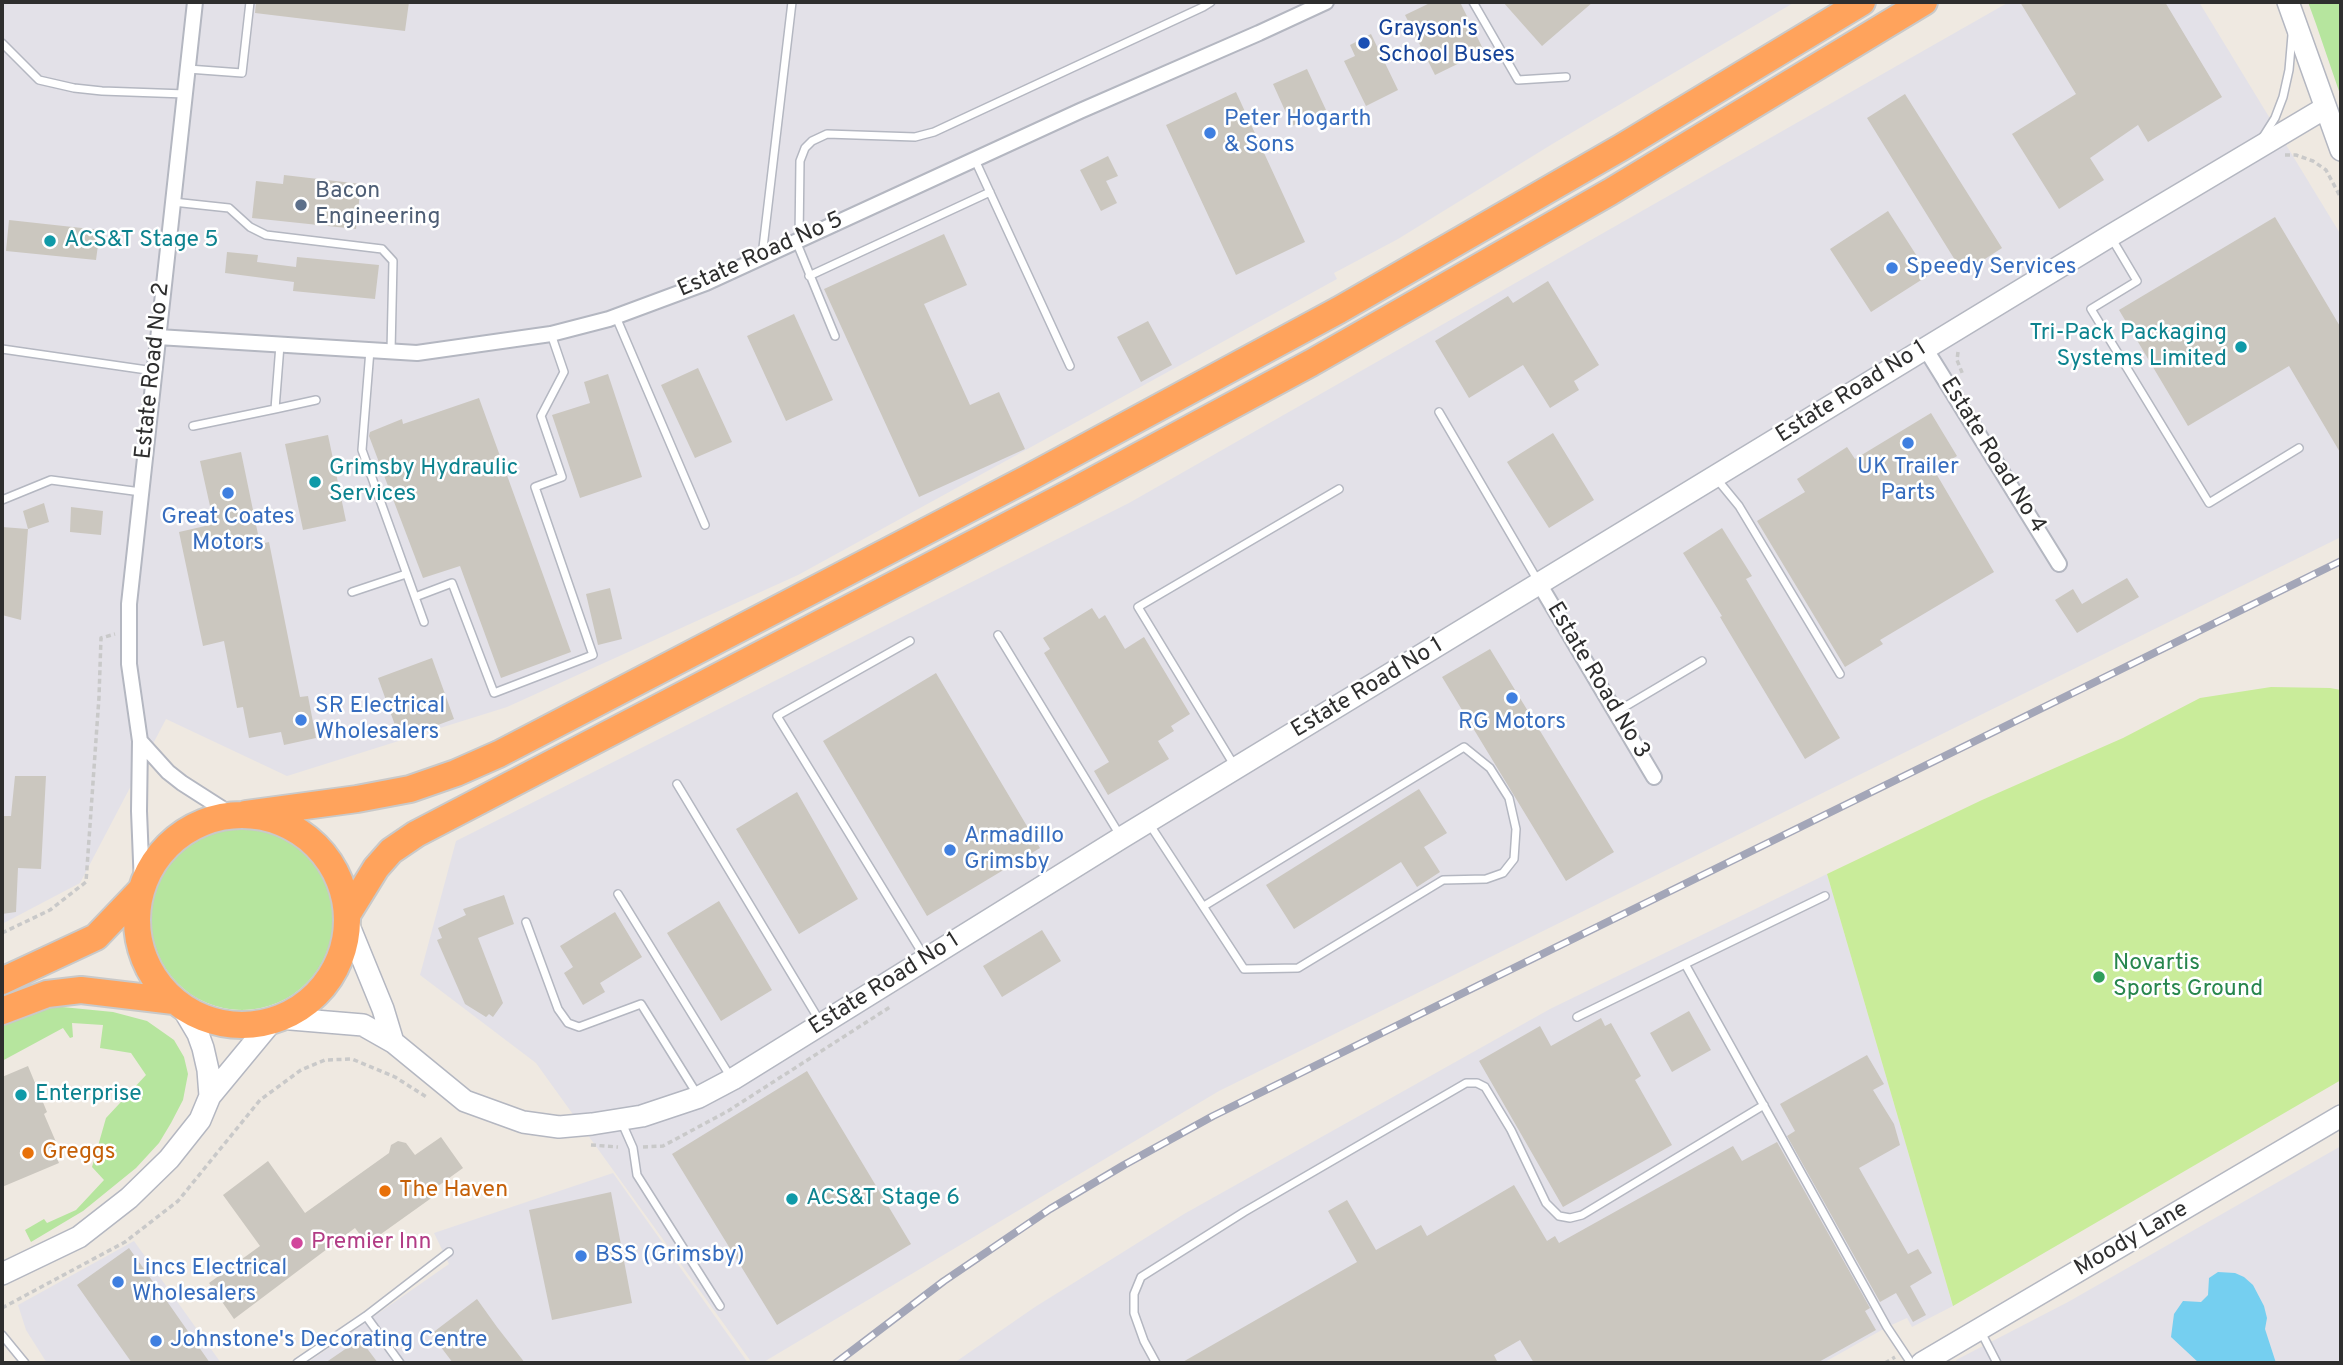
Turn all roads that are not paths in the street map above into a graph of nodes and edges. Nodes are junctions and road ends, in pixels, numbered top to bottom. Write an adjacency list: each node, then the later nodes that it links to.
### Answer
1 (195, 2): 11 (street, Estate Road No 2)
2 (250, 2): 11 (lane)
3 (792, 2): 22 (lane)
4 (1211, 2): 21 (lane)
5 (1326, 2): 17 (street, Estate Road No 5)
6 (1472, 2): 12 (lane)
7 (1862, 2): 60 (highway)
8 (1924, 2): 67 (highway)
9 (2291, 10): 14 (street); 15 (lane)
10 (2, 43): 13 (lane)
11 (188, 69): 13 (street, Estate Road No 2)
12 (1566, 77)
13 (185, 94): 19 (street, Estate Road No 2)
14 (2325, 108): 15 (street, Estate Road No 1); 16 (street)
15 (2257, 148): 20 (street, Estate Road No 1)
16 (2341, 150)
17 (975, 160): 18 (lane); 21 (street, Estate Road No 5)
18 (990, 192): 23 (lane); 33 (lane)
19 (173, 202): 27 (street, Estate Road No 2); 32 (lane)
20 (2109, 236): 29 (street, Estate Road No 1); 39 (lane)
21 (798, 241): 22 (street, Estate Road No 5); 23 (lane)
22 (762, 257): 24 (street, Estate Road No 5)
23 (809, 276): 26 (lane)
24 (616, 316): 25 (street, Estate Road No 5); 44 (lane)
25 (551, 334): 32 (street, Estate Road No 5); 49 (lane)
26 (835, 336)
27 (158, 337): 28 (street, Estate Road No 5); 34 (street, Estate Road No 2)
28 (280, 344): 31 (street, Estate Road No 5); 36 (lane)
29 (1925, 348): 40 (street, Estate Road No 1); 45 (street, Estate Road No 4)
30 (2, 349): 34 (lane)
31 (370, 350): 32 (street, Estate Road No 5); 46 (lane)
32 (391, 351)
33 (1070, 366)
34 (154, 371): 42 (street, Estate Road No 2)
35 (316, 400): 36 (lane)
36 (275, 409): 38 (lane)
37 (1439, 412): 47 (lane)
38 (193, 426)
39 (2298, 449)
40 (1715, 477): 47 (street, Estate Road No 1); 54 (lane)
41 (1339, 489): 57 (lane)
42 (141, 492): 43 (lane); 56 (street, Estate Road No 2)
43 (2, 500)
44 (705, 525)
45 (2059, 565)
46 (406, 574): 48 (lane); 49 (lane)
47 (1540, 585): 55 (street, Estate Road No 3); 57 (street, Estate Road No 1)
48 (352, 592)
49 (415, 597): 50 (lane)
50 (424, 622)
51 (998, 635): 62 (lane)
52 (910, 641): 69 (lane)
53 (1702, 662): 55 (lane)
54 (1840, 674)
55 (1616, 712): 58 (street, Estate Road No 3)
56 (140, 741): 60 (street); 63 (street, Estate Road No 2)
57 (1236, 769): 61 (street, Estate Road No 1)
58 (1654, 777)
59 (677, 784): 76 (lane)
60 (239, 814): 63 (highway); 67 (highway)
61 (1148, 822): 62 (street, Estate Road No 1); 66 (lane)
62 (1121, 838): 69 (street, Estate Road No 1)
63 (141, 889): 71 (highway); 72 (highway)
64 (618, 894): 78 (lane)
65 (1825, 896): 70 (lane)
66 (1204, 906): 66 (lane)
67 (347, 918): 75 (highway); 77 (street)
68 (526, 922): 80 (lane)
69 (926, 960): 76 (street, Estate Road No 1)
70 (1685, 964): 74 (lane); 81 (lane)
71 (2, 981)
72 (178, 1004): 73 (highway); 75 (highway); 79 (street)
73 (2, 1011)
74 (1577, 1017)
75 (275, 1020): 77 (street, Estate Road No 1); 79 (street)
76 (822, 1024): 78 (street, Estate Road No 1)
77 (393, 1042): 83 (street, Estate Road No 1)
78 (733, 1079): 80 (street, Estate Road No 1)
79 (210, 1096): 85 (street)
80 (699, 1097): 83 (street, Estate Road No 1)
81 (1764, 1105): 93 (lane); 94 (lane)
82 (2341, 1116): 88 (street, Moody Lane)
83 (620, 1120): 86 (lane)
84 (449, 1252): 87 (lane)
85 (2, 1274)
86 (720, 1306)
87 (366, 1316): 91 (lane); 92 (lane)
88 (1980, 1329): 95 (street, Moody Lane); 96 (lane)
89 (2, 1335): 90 (lane)
90 (25, 1363)
91 (297, 1363)
92 (400, 1363)
93 (1156, 1363)
94 (1911, 1363)
95 (1922, 1363)
96 (1997, 1363)

